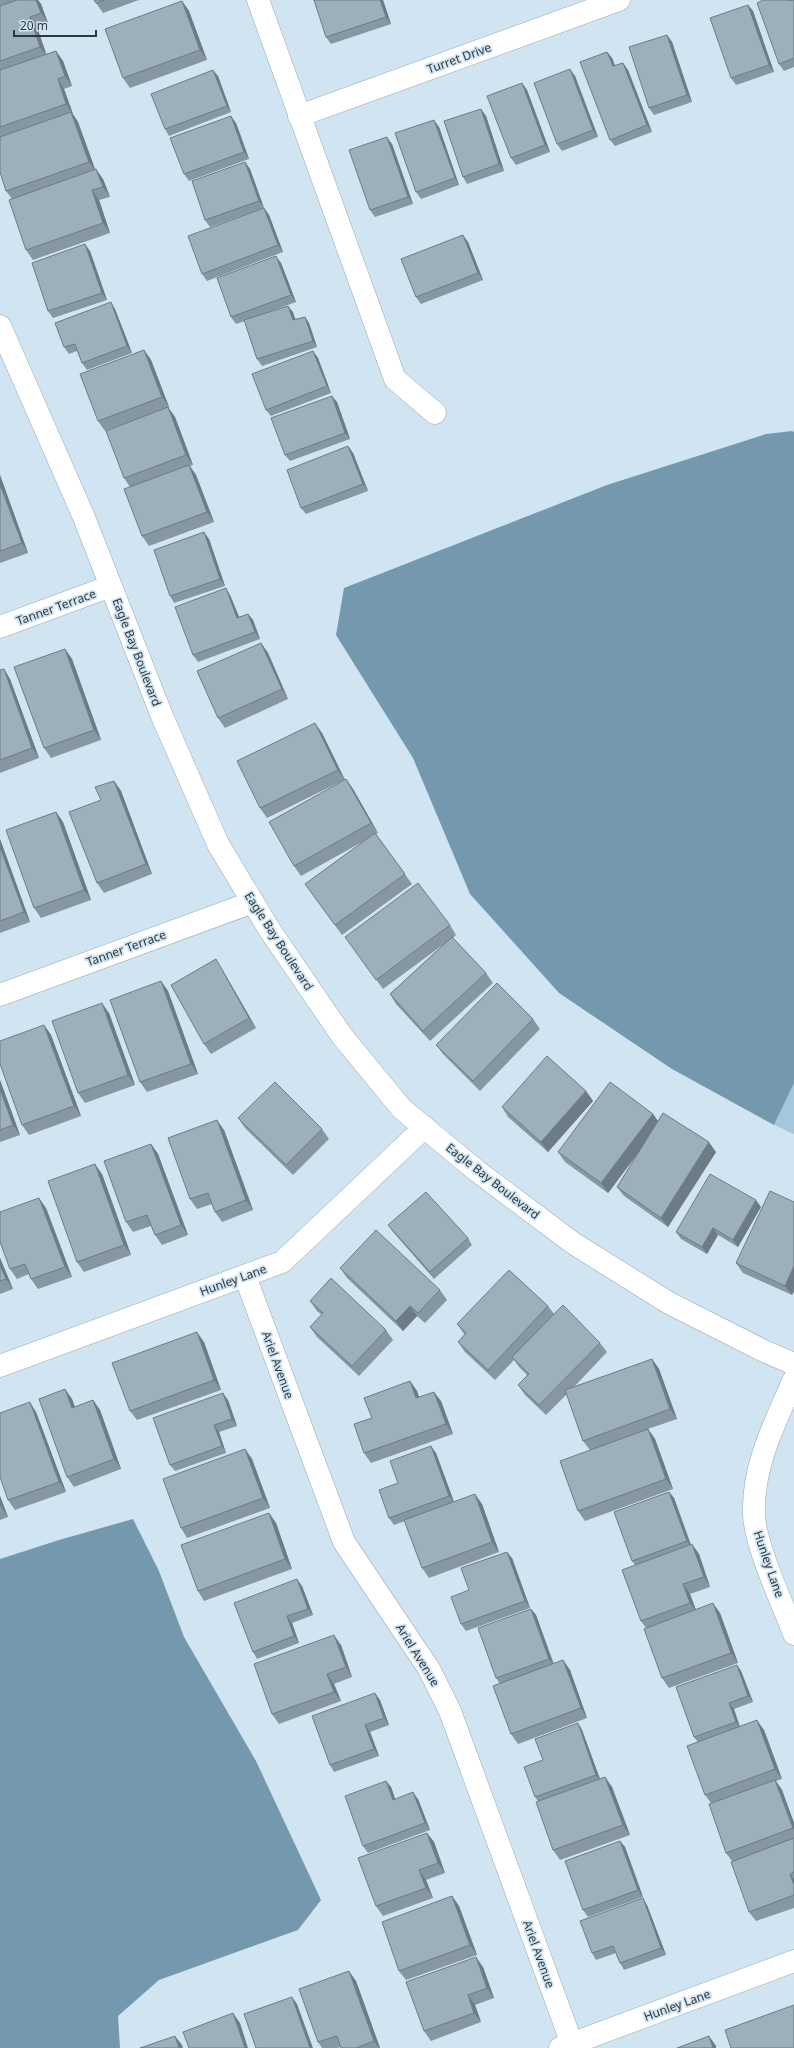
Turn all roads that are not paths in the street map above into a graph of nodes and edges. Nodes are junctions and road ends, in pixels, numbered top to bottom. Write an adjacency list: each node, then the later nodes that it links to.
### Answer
1 (258, 0): 3 (street)
2 (619, 0): 3 (street, Turret Drive)
3 (300, 116): 5 (street)
4 (0, 326): 6 (street, Eagle Bay Boulevard)
5 (435, 413)
6 (111, 586): 7 (street, Tanner Terrace); 8 (street, Eagle Bay Boulevard)
7 (0, 627)
8 (253, 902): 9 (street, Tanner Terrace); 10 (street, Eagle Bay Boulevard)
9 (0, 995)
10 (425, 1127): 11 (street, Hunley Lane); 12 (street, Eagle Bay Boulevard)
11 (245, 1276): 13 (street, Hunley Lane); 17 (street, Ariel Avenue)
12 (794, 1364)
13 (0, 1366)
14 (794, 1379): 15 (street, Hunley Lane)
15 (794, 1634)
16 (794, 1961): 17 (street, Hunley Lane)
17 (566, 2046)

